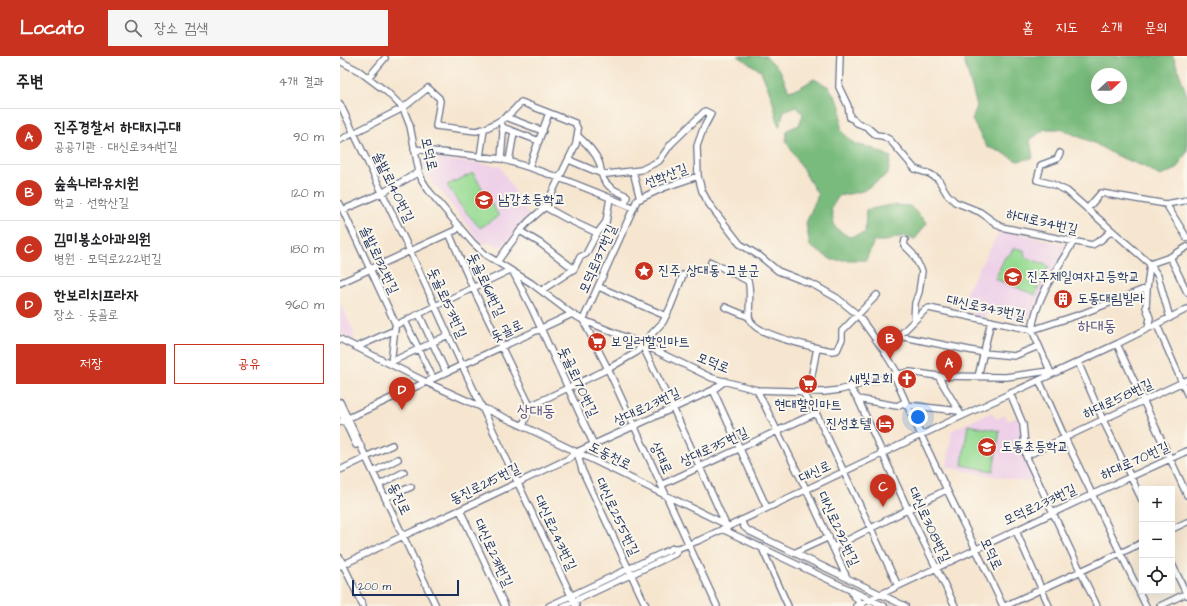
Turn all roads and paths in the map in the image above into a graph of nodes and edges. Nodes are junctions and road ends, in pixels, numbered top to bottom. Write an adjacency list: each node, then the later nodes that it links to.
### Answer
1 (840, 56): 48 (street, 하대로34번길)
2 (385, 57): 4 (street)
3 (340, 61): 4 (street, 모덕로)
4 (368, 78): 6 (street, 모덕로)
5 (340, 104): 14 (street, 솔밭로140번길)
6 (403, 108): 11 (street); 14 (street); 18 (street, 모덕로)
7 (549, 113): 8 (street); 12 (street); 15 (street)
8 (506, 117): 9 (street); 12 (street)
9 (500, 121): 10 (street); 11 (street)
10 (502, 127): 13 (street); 21 (street)
11 (484, 129): 20 (street)
12 (543, 131): 17 (street)
13 (514, 132): 17 (street); 23 (street)
14 (354, 133): 16 (street); 30 (street, 솔밭로140번길)
15 (578, 136): 22 (street); 27 (street)
16 (340, 140)
17 (539, 141): 24 (street)
18 (414, 149): 20 (street); 26 (street, 모덕로)
19 (1060, 153): 39 (street, 하대로34번길)
20 (480, 157): 21 (street)
21 (501, 159): 23 (street)
22 (569, 160): 27 (street); 29 (street)
23 (509, 161): 24 (street)
24 (530, 167): 29 (street)
25 (633, 171): 27 (street); 28 (street); 32 (street)
26 (419, 172): 30 (street); 41 (street, 모덕로)
27 (600, 173): 35 (street)
28 (698, 176): 32 (street, 선학산길); 71 (street, 선학산길)
29 (560, 178): 31 (street); 37 (street)
30 (382, 193): 40 (street); 50 (street, 솔밭로140번길)
31 (610, 198): 35 (street); 45 (street)
32 (640, 199): 38 (street, 선학산길)
33 (1187, 199): 36 (street)
34 (340, 204): 40 (street, 솔밭로132번길)
35 (625, 204): 38 (street)
36 (1166, 204): 39 (street, 하대로34번길); 46 (street)
37 (545, 207): 43 (street); 45 (street)
38 (634, 208): 60 (street, 모덕로137번길)
39 (1087, 209): 42 (street, 하대로34번길)
40 (343, 210): 56 (street, 솔밭로132번길)
41 (458, 225): 44 (street); 52 (street, 모덕로)
42 (1111, 230): 48 (street, 하대로34번길); 54 (street, 하대로34번길)
43 (520, 231): 52 (street); 55 (street)
44 (449, 233): 50 (street); 61 (street, 돗골로161번길)
45 (597, 234): 55 (street)
46 (1187, 238)
47 (906, 240): 76 (street)
48 (1074, 241): 83 (street)
49 (1187, 247): 51 (street)
50 (410, 251): 56 (street); 66 (street, 돗골로153번길)
51 (1170, 257): 54 (street); 64 (street)
52 (497, 262): 57 (street, 모덕로)
53 (711, 262): 73 (street)
54 (1150, 264): 62 (street); 74 (street)
55 (574, 269): 63 (street)
56 (370, 270): 59 (street); 80 (street, 솔밭로132번길)
57 (512, 271): 61 (street); 63 (street, 모덕로); 81 (street, 돗골로)
58 (683, 275): 72 (street)
59 (340, 283)
60 (599, 287): 72 (street); 75 (street, 모덕로137번길)
61 (474, 288): 66 (street); 92 (street, 돗골로161번길)
62 (1147, 288): 82 (street); 83 (street)
63 (542, 290): 70 (street, 모덕로)
64 (1187, 292)
65 (877, 294): 71 (street)
66 (436, 307): 69 (street); 84 (street, 돗골로153번길)
67 (725, 307): 73 (street)
68 (1187, 309): 74 (street, 대신로)
69 (419, 314): 77 (street); 87 (street)
70 (572, 314): 75 (street, 모덕로); 81 (street, 돗골로)
71 (858, 315): 93 (street); 95 (street, 선학산길)
72 (666, 316): 88 (street)
73 (749, 317): 93 (street)
74 (1170, 318): 79 (street, 대신로)
75 (583, 320): 88 (street, 모덕로); 100 (street, 상대로)
76 (914, 320): 78 (street, 대신로343번길); 85 (street)
77 (405, 321): 80 (street); 94 (street)
78 (991, 321): 83 (street, 대신로343번길); 96 (street)
79 (1157, 325): 82 (street, 대신로); 110 (street)
80 (395, 327): 91 (street); 98 (street)
81 (541, 328): 92 (street, 돗골로); 112 (street, 돗골로170번길)
82 (1148, 328): 89 (street, 대신로)
83 (1032, 330): 90 (street, 대신로343번길)
84 (448, 335): 87 (street); 99 (street, 돗골로153번길)
85 (899, 336): 95 (street); 96 (street)
86 (340, 340): 91 (street, 도동천로)
87 (432, 343): 94 (street); 101 (street)
88 (642, 344): 100 (street); 108 (street, 모덕로); 125 (street)
89 (1117, 344): 97 (street, 대신로); 120 (street)
90 (1039, 346): 96 (street); 102 (street, 대신로343번길)
91 (357, 347): 98 (street, 도동천로)
92 (502, 347): 99 (street, 돗골로); 123 (street, 돗골로161번길)
93 (817, 348): 115 (street)
94 (418, 349): 98 (street); 106 (street)
95 (884, 351): 103 (street, 선학산길)
96 (984, 353): 105 (street)
97 (1078, 362): 102 (street, 대신로); 130 (street)
98 (391, 363): 109 (street, 도동천로)
99 (462, 365): 101 (street, 돗골로); 124 (street)
100 (608, 369): 112 (street); 132 (street, 상대로)
101 (446, 372): 106 (street, 돗골로)
102 (1050, 373): 105 (street); 107 (street, 대신로)
103 (896, 375): 104 (street); 111 (street, 모덕로); 122 (street, 모덕로)
104 (938, 376): 105 (street); 128 (street)
105 (978, 377)
106 (433, 378): 109 (street, 돗골로)
107 (1040, 380): 117 (street, 대신로); 135 (street)
108 (725, 381): 113 (street, 상대로23번길); 114 (street, 모덕로)
109 (426, 382): 124 (street, 도동천로); 129 (street, 돗골로)
110 (1184, 382): 118 (street); 120 (street, 하대로58번길)
111 (849, 387): 115 (street, 모덕로); 119 (street, 대신로308번길)
112 (568, 388): 123 (street); 137 (street, 돗골로170번길)
113 (713, 390): 125 (street, 상대로23번길); 138 (street)
114 (756, 390): 116 (street, 모덕로); 133 (street, 대신로292번길)
115 (809, 390): 116 (street, 모덕로)
116 (802, 391): 127 (street)
117 (1010, 393): 128 (street, 대신로); 142 (street)
118 (1187, 394)
119 (858, 398): 122 (street); 141 (street, 대신로308번길)
120 (1143, 401): 130 (street, 하대로58번길); 145 (street)
121 (340, 402): 129 (street, 동진로)
122 (906, 403): 128 (street); 134 (street, 모덕로)
123 (530, 406): 131 (street)
124 (482, 407): 131 (street, 도동천로); 152 (street)
125 (673, 408): 132 (street, 상대로23번길); 146 (street)
126 (340, 411): 129 (street, 동진로)
127 (816, 413): 133 (street, 상대로35번길); 150 (street)
128 (960, 413): 134 (street, 대신로)
129 (344, 420): 143 (street, 동진로)
130 (1103, 420): 135 (street, 하대로58번길); 151 (street)
131 (523, 426): 140 (street, 도동천로)
132 (634, 427): 137 (street, 상대로23번길); 154 (street, 상대로)
133 (778, 431): 138 (street, 상대로35번길); 156 (street, 대신로292번길)
134 (921, 434): 141 (street, 대신로); 157 (street, 모덕로)
135 (1065, 438): 142 (street, 하대로58번길); 158 (street)
136 (392, 445): 143 (street)
137 (594, 445): 140 (street, 상대로23번길)
138 (739, 448): 146 (street, 상대로35번길); 163 (street)
139 (1187, 451): 145 (street, 하대로70번길)
140 (577, 452): 152 (street, 동진로215번길); 161 (street, 도동천로); 187 (street, 대신로255번길)
141 (882, 453): 150 (street, 대신로); 165 (street, 대신로308번길)
142 (1026, 456): 166 (street)
143 (364, 458): 147 (street); 148 (street, 동진로); 174 (street, 동진로)
144 (398, 459): 148 (street)
145 (1170, 459): 151 (street, 하대로70번길); 160 (street)
146 (700, 467): 154 (street, 상대로35번길); 169 (street)
147 (340, 470)
148 (373, 472): 153 (street, 동진로)
149 (404, 472): 153 (street)
150 (844, 472): 156 (street, 대신로); 172 (street)
151 (1131, 477): 158 (street, 하대로70번길); 159 (street)
152 (518, 482): 164 (street, 동진로215번길); 199 (street, 대신로243번길)
153 (379, 485): 162 (street, 동진로)
154 (661, 485): 161 (street, 상대로)
155 (411, 487): 162 (street)
156 (806, 490): 163 (street, 대신로); 175 (street, 대신로292번길)
157 (946, 490): 165 (street); 182 (street, 모덕로)
158 (1093, 494): 166 (street, 모덕로233번길); 184 (street)
159 (1139, 494)
160 (1187, 495)
161 (667, 497): 169 (street, 도동천로); 177 (street, 상대로)
162 (385, 498): 174 (street, 동진로)
163 (767, 508): 167 (street, 대신로)
164 (460, 510): 174 (street, 동진로215번길); 208 (street, 대신로231번길)
165 (908, 510): 172 (street); 188 (street, 대신로308번길)
166 (1053, 513): 173 (street, 모덕로233번길); 190 (street)
167 (741, 520): 169 (street, 대신로); 171 (street)
168 (1187, 522): 170 (street)
169 (726, 527): 176 (street, 도동천로); 177 (street, 대신로)
170 (1175, 528)
171 (747, 529): 176 (street); 183 (street)
172 (870, 529): 179 (street); 193 (street)
173 (1016, 531): 182 (street, 모덕로233번길); 195 (street)
174 (401, 536): 186 (street, 동진로215번길); 206 (street, 동진로); 207 (street, 동진로)
175 (829, 537): 179 (street, 대신로292번길); 183 (street)
176 (742, 538): 181 (street, 도동천로)
177 (689, 544): 180 (street, 대신로); 212 (street, 상대로)
178 (1139, 545): 184 (street)
179 (834, 547): 192 (street, 대신로292번길)
180 (679, 548): 187 (street, 대신로); 191 (street, 대신로)
181 (762, 548): 200 (street, 도동천로); 213 (street)
182 (976, 548): 188 (street, 모덕로233번길); 217 (street, 모덕로)
183 (794, 553): 192 (street)
184 (1120, 554): 190 (street); 220 (street)
185 (340, 558): 186 (street)
186 (342, 566): 205 (street)
187 (629, 568): 191 (street, 대신로255번길); 199 (street, 대신로)
188 (936, 568): 193 (street, 모덕로233번길); 216 (street, 대신로308번길)
189 (1175, 570): 198 (street)
190 (1081, 572): 195 (street); 219 (street)
191 (631, 574): 203 (street, 대신로); 211 (street, 대신로255번길)
192 (847, 578): 194 (street)
193 (898, 586): 197 (street, 모덕로233번길)
194 (868, 588): 197 (street); 200 (street)
195 (1042, 590): 217 (street); 218 (street)
196 (852, 592): 204 (street)
197 (882, 594): 201 (street); 202 (street, 모덕로233번길)
198 (1187, 594): 221 (street)
199 (571, 595): 203 (street, 대신로243번길); 209 (street, 대신로)
200 (862, 595): 202 (street, 도동천로)
201 (890, 598): 214 (street); 215 (street)
202 (870, 600): 204 (street, 모덕로233번길); 214 (street, 도동천로)
203 (575, 604): 210 (street, 대신로)
204 (860, 605)
205 (363, 606)
206 (432, 606)
207 (436, 606)
208 (505, 606)
209 (549, 606)
210 (564, 606)
211 (646, 606)
212 (717, 606)
213 (788, 606)
214 (884, 606)
215 (905, 606)
216 (955, 606)
217 (1004, 606)
218 (1050, 606)
219 (1097, 606)
220 (1146, 606)
221 (1160, 606)

